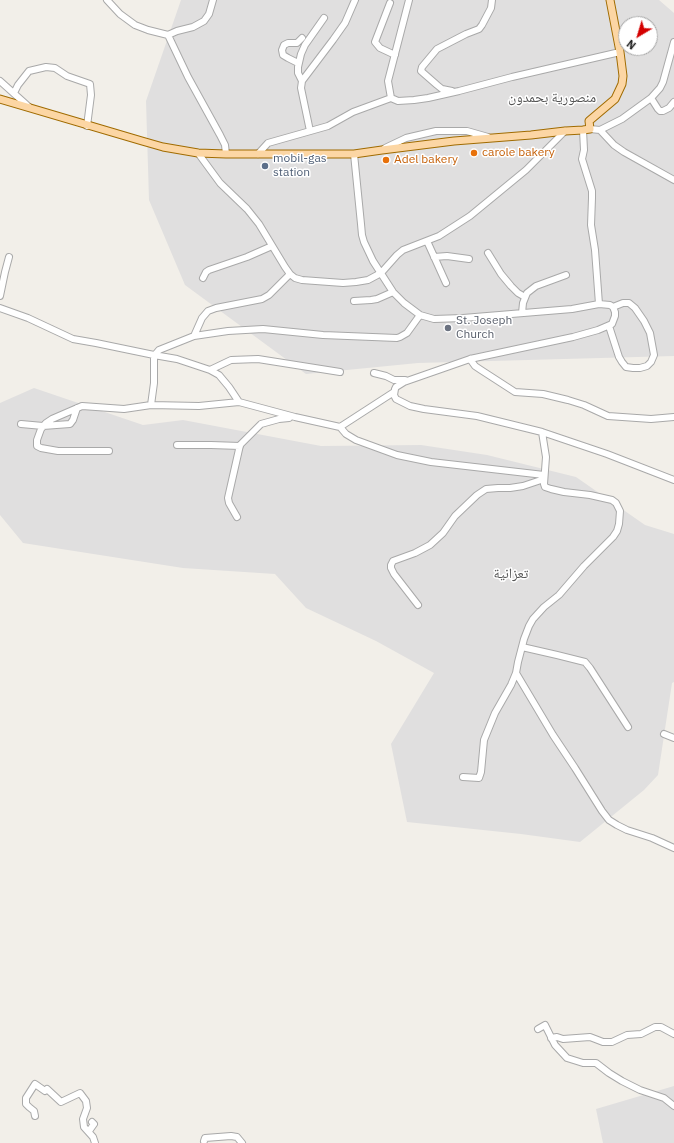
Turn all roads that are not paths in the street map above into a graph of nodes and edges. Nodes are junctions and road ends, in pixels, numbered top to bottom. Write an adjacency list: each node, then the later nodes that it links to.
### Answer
1 (107, 0): 9 (street)
2 (213, 0): 9 (street)
3 (355, 0): 18 (street)
4 (409, 0): 14 (street)
5 (492, 0): 19 (street)
6 (610, 0): 11 (main road)
7 (390, 3): 14 (street)
8 (324, 18): 16 (street)
9 (168, 35): 34 (street)
10 (302, 38): 16 (street)
11 (618, 42)
12 (674, 42): 22 (street)
13 (618, 52): 19 (street)
14 (395, 55): 21 (street)
15 (620, 56): 27 (main road)
16 (298, 63): 18 (street)
17 (0, 81): 20 (street)
18 (302, 81): 29 (street)
19 (459, 91): 21 (street)
20 (14, 93): 25 (street); 26 (street)
21 (391, 98): 29 (street)
22 (651, 98): 24 (street); 28 (street)
23 (0, 99): 25 (main road)
24 (674, 102)
25 (29, 107): 26 (main road)
26 (88, 126): 33 (main road)
27 (586, 129): 28 (street); 30 (main road); 53 (street)
28 (600, 130): 37 (street)
29 (310, 131): 35 (street)
30 (565, 131): 31 (main road); 38 (street)
31 (490, 138): 32 (main road); 32 (street)
32 (382, 150): 36 (main road)
33 (198, 153): 34 (main road); 39 (street)
34 (226, 154): 35 (main road)
35 (258, 154): 36 (main road)
36 (354, 154): 44 (street)
37 (674, 180)
38 (427, 241): 42 (street); 44 (street)
39 (272, 246): 45 (street); 47 (street)
40 (488, 253): 51 (street)
41 (9, 257): 50 (street)
42 (434, 257): 43 (street); 48 (street)
43 (469, 259)
44 (381, 273): 45 (street); 49 (street)
45 (290, 274): 59 (street)
46 (566, 275): 51 (street)
47 (203, 278)
48 (446, 283)
49 (393, 292): 52 (street); 57 (street)
50 (0, 296)
51 (525, 297): 56 (street)
52 (354, 301)
53 (599, 304): 54 (street); 56 (street)
54 (613, 307): 58 (street); 58 (street)
55 (0, 308): 60 (street)
56 (522, 313): 57 (street)
57 (420, 315): 59 (street)
58 (609, 326): 61 (street)
59 (194, 336): 60 (street)
60 (154, 355): 62 (street); 68 (street)
61 (470, 359): 65 (street); 71 (street)
62 (210, 370): 63 (street); 67 (street)
63 (340, 372)
64 (374, 373): 65 (street)
65 (409, 380): 66 (street)
66 (394, 392): 74 (street); 75 (street)
67 (239, 402): 68 (street); 70 (street)
68 (151, 405): 69 (street)
69 (77, 408): 73 (street); 73 (street)
70 (295, 417): 74 (street); 77 (street)
71 (674, 417)
72 (21, 424): 73 (street)
73 (43, 426): 78 (street)
74 (340, 427): 79 (street)
75 (542, 432): 79 (street); 80 (street)
76 (177, 445): 77 (street)
77 (240, 446): 81 (street)
78 (110, 450)
79 (544, 477): 82 (street); 83 (street)
80 (674, 480)
81 (237, 517)
82 (418, 605)
83 (522, 647): 84 (street); 85 (street)
84 (516, 673): 88 (street); 89 (street)
85 (628, 727)
86 (664, 734): 87 (street)
87 (674, 738)
88 (463, 777)
89 (674, 848)
90 (538, 1029): 92 (street)
91 (674, 1034): 92 (street)
92 (551, 1038): 93 (street)
93 (674, 1106)
94 (35, 1116): 96 (street)
95 (92, 1122): 96 (street)
96 (89, 1131): 98 (street)
97 (204, 1141): 99 (street)
98 (95, 1143)
99 (242, 1143)

